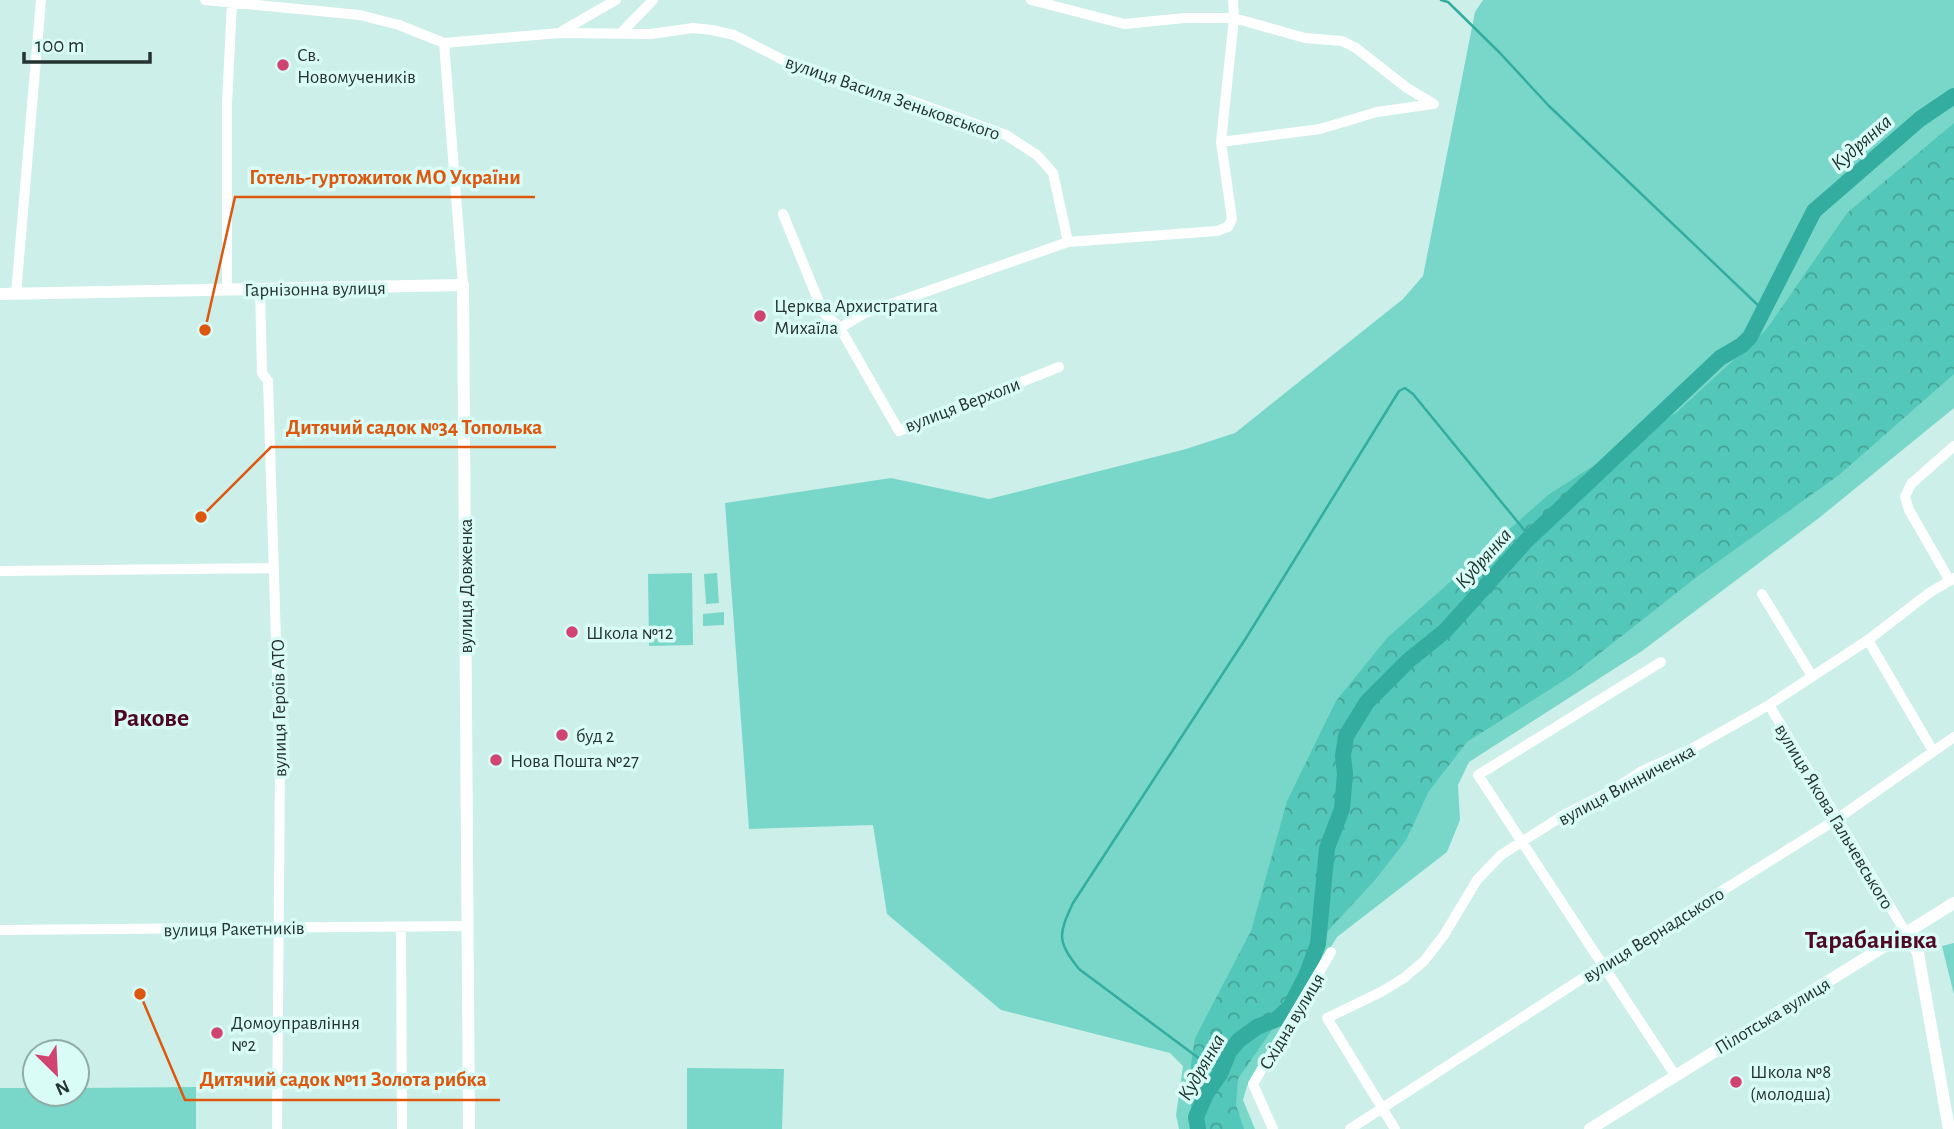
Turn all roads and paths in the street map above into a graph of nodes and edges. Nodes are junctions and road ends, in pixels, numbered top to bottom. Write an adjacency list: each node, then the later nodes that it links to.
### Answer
1 (41, 0): 19 (street)
2 (205, 0): 7 (street)
3 (617, 0): 10 (street)
4 (653, 0): 9 (street)
5 (1031, 0): 8 (street)
6 (1233, 0): 8 (street)
7 (232, 3): 11 (street); 16 (street)
8 (1234, 18): 12 (street); 12 (street)
9 (622, 32): 10 (street, вулиця Василя Зеньковського); 14 (street, вулиця Василя Зеньковського)
10 (559, 33): 11 (street, вулиця Василя Зеньковського)
11 (444, 43): 15 (street, вулиця Довженка)
12 (1221, 142): 14 (street)
13 (783, 214): 20 (street, вулиця Верхоли)
14 (1068, 242): 20 (street)
15 (463, 285): 17 (street, Гарнізонна вулиця); 37 (street, вулиця Довженка)
16 (228, 289): 17 (street, Гарнізонна вулиця); 19 (street, Гарнізонна вулиця)
17 (260, 289): 23 (street, вулиця Героїв АТО)
18 (0, 294): 19 (street, Гарнізонна вулиця)
19 (16, 294)
20 (840, 328): 21 (street, вулиця Верхоли)
21 (1059, 367)
22 (1954, 446): 25 (street)
23 (274, 568): 24 (street); 38 (street, вулиця Героїв АТО)
24 (0, 571)
25 (1952, 579): 27 (street, вулиця Винниченка)
26 (1762, 594): 29 (street)
27 (1868, 640): 29 (street, вулиця Винниченка); 32 (street)
28 (1661, 662): 34 (street)
29 (1812, 676): 30 (street, вулиця Винниченка)
30 (1769, 705): 33 (street, вулиця Якова Гальчевського); 34 (street, вулиця Винниченка)
31 (1954, 737): 32 (street, вулиця Вернадського)
32 (1933, 751): 33 (street, вулиця Вернадського)
33 (1838, 819): 40 (street, вулиця Якова Гальчевського); 42 (street, вулиця Вернадського)
34 (1522, 842): 42 (street); 44 (street, вулиця Винниченка)
35 (1954, 903): 40 (street, Пілотська вулиця)
36 (401, 926): 37 (street, вулиця Ракетників); 38 (street, вулиця Ракетників); 46 (street)
37 (467, 926): 47 (street, вулиця Довженка)
38 (279, 928): 39 (street, вулиця Ракетників); 45 (street, вулиця Героїв АТО)
39 (0, 930)
40 (1906, 933): 43 (street, Пілотська вулиця); 52 (street, вулиця Якова Гальчевського)
41 (1332, 952): 48 (street, Східна вулиця)
42 (1603, 965): 43 (street); 44 (street, вулиця Вернадського)
43 (1675, 1075): 51 (street, Пілотська вулиця)
44 (1382, 1109): 49 (street, вулиця Вернадського); 50 (street)
45 (277, 1129)
46 (402, 1129)
47 (469, 1129)
48 (1273, 1129)
49 (1350, 1129)
50 (1395, 1129)
51 (1590, 1129)
52 (1949, 1129)

